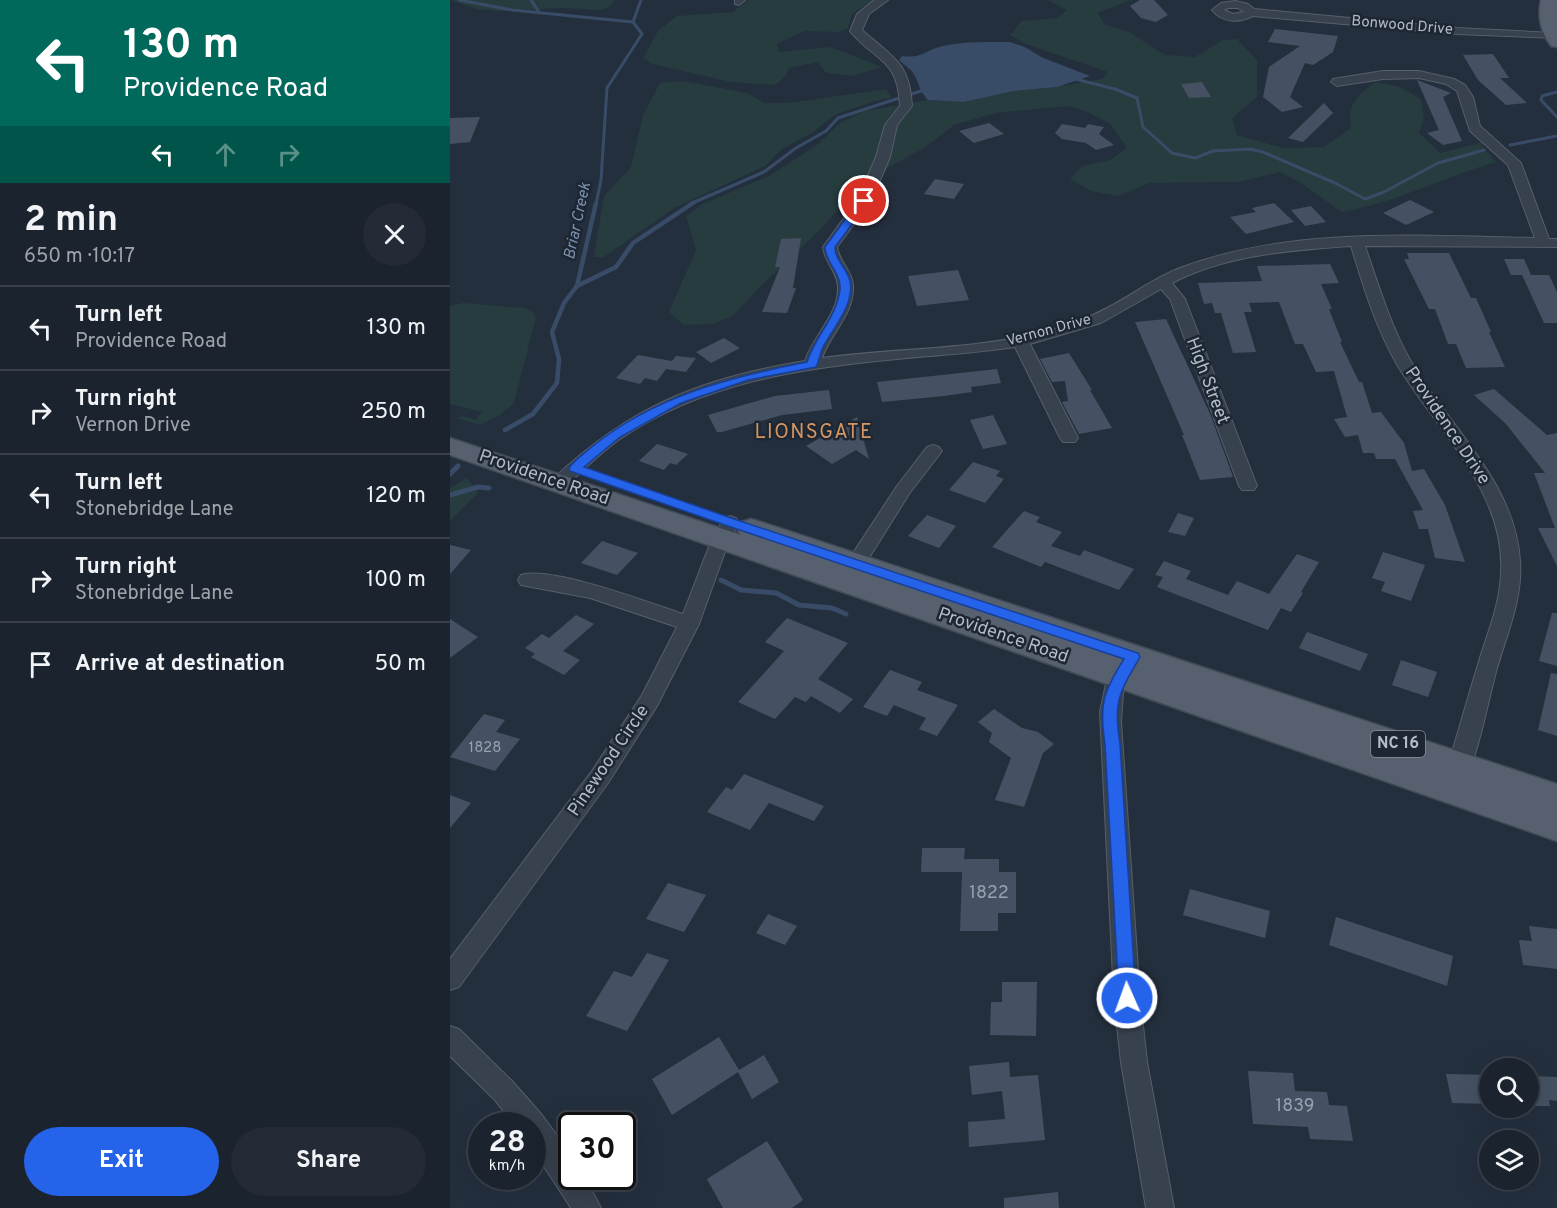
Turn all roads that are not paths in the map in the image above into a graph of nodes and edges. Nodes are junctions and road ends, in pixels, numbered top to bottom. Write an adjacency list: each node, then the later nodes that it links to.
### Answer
1 (883, 0): 10 (street)
2 (1550, 0): 4 (main road)
3 (1251, 12): 4 (street, Bonwood Drive)
4 (1555, 39)
5 (1337, 82): 7 (street)
6 (1356, 241): 7 (street, Vernon Drive); 8 (street, Vernon Drive); 22 (street, Providence Drive)
7 (1551, 243)
8 (1161, 282): 9 (street, Vernon Drive); 16 (street, High Street)
9 (1020, 341): 10 (street, Vernon Drive); 12 (street)
10 (812, 365): 15 (street, Vernon Drive)
11 (450, 427): 15 (main road, Providence Road / NC 16)
12 (1069, 438)
13 (450, 446): 15 (main road, Providence Road / NC 16)
14 (933, 451): 18 (street)
15 (567, 475): 17 (main road, Providence Road / NC 16)
16 (1248, 486)
17 (725, 531): 18 (main road, Providence Road / NC 16); 20 (street, Pinewood Circle); 21 (main road, Providence Road / NC 16)
18 (855, 564): 21 (main road, Providence Road / NC 16)
19 (528, 580): 20 (street)
20 (689, 624): 25 (street, Pinewood Circle)
21 (1126, 666): 22 (main road, Providence Road / NC 16); 30 (street)
22 (1456, 777): 23 (main road, Providence Road / NC 16); 24 (main road, Providence Road / NC 16)
23 (1557, 798)
24 (1557, 826)
25 (450, 979)
26 (450, 1038): 27 (street)
27 (521, 1112)
28 (546, 1144): 29 (street)
29 (587, 1208)
30 (1160, 1208)

